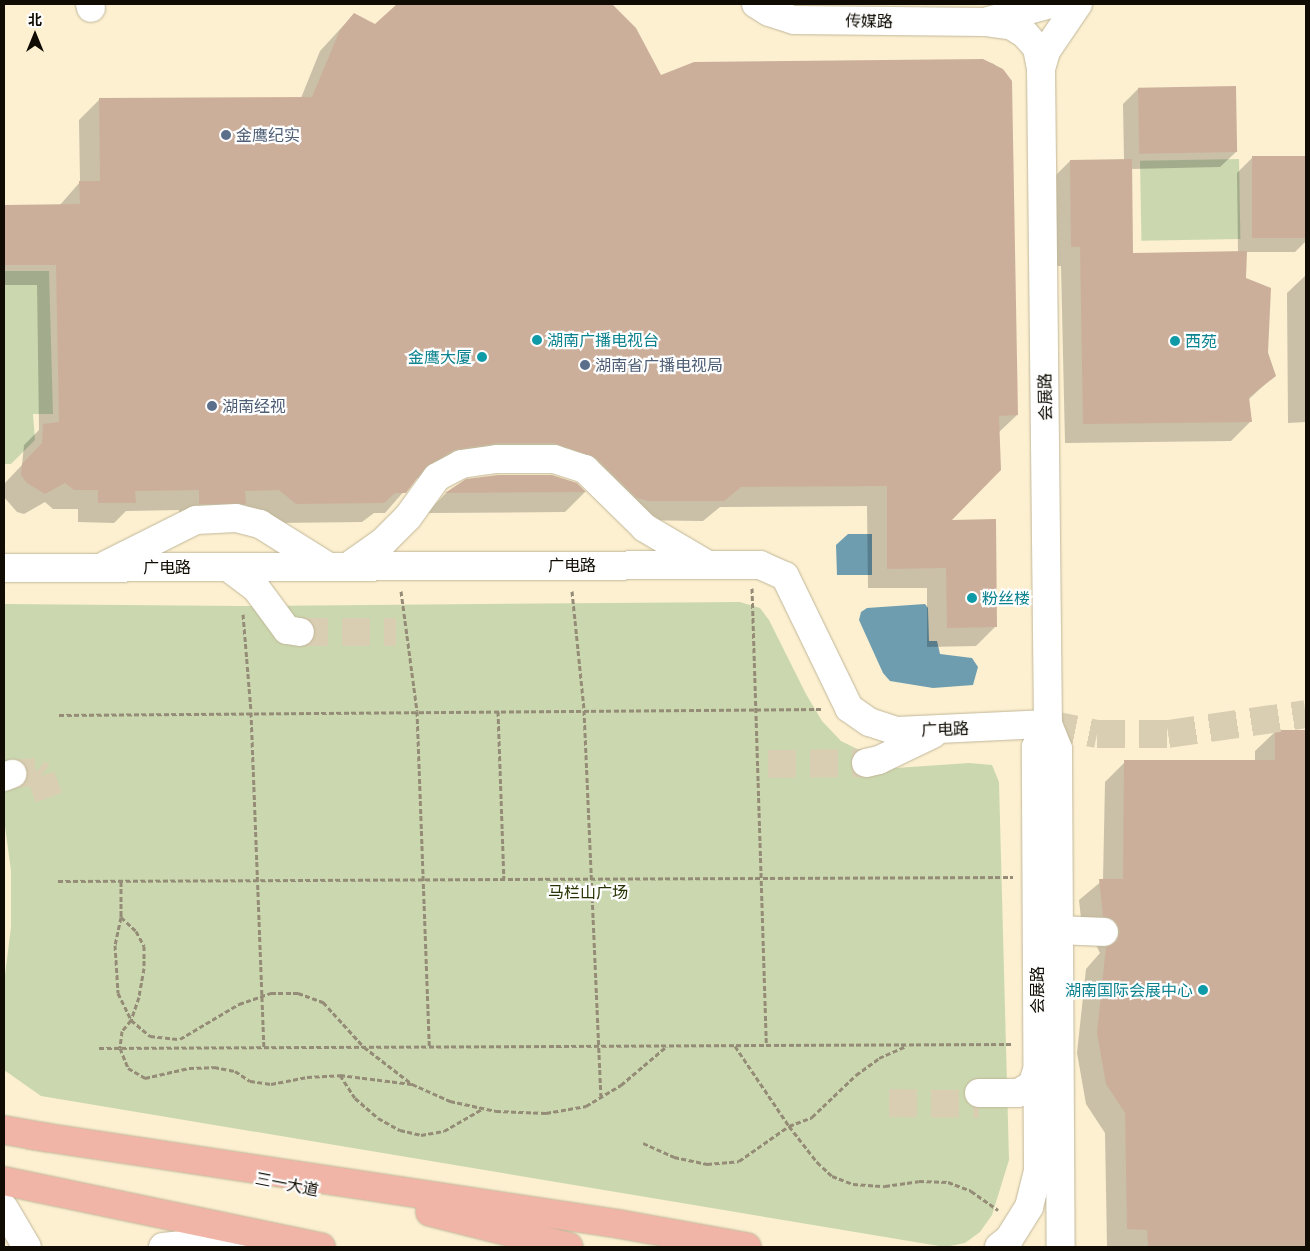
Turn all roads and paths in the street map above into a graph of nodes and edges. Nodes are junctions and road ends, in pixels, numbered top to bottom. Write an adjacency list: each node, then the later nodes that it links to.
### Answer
1 (756, 4): 4 (street, 传媒路)
2 (1051, 4): 4 (street)
3 (1078, 4): 5 (street)
4 (985, 22): 5 (street)
5 (1041, 69): 23 (street, 会展路)
6 (706, 564): 7 (street, 广电路); 8 (street, 广电路); 9 (street)
7 (752, 564): 16 (street, 广电路); 17 (path)
8 (570, 565): 10 (street, 广电路); 18 (path)
9 (338, 566): 10 (street, 广电路); 11 (street, 广电路); 13 (street)
10 (398, 566): 19 (path)
11 (228, 567): 13 (street, 广电路); 15 (street)
12 (4, 568): 13 (street, 广电路)
13 (100, 568)
14 (242, 606): 21 (path)
15 (300, 632)
16 (849, 708): 17 (path); 24 (street, 广电路)
17 (756, 709): 18 (path); 27 (path)
18 (584, 710): 20 (path); 30 (path)
19 (417, 711): 20 (path); 21 (path); 28 (path)
20 (498, 711): 29 (path)
21 (251, 712): 22 (path); 42 (path)
22 (59, 714)
23 (1048, 724): 24 (street, 广电路); 26 (street, 会展路); 34 (street, 会展路)
24 (943, 729): 25 (street)
25 (866, 762)
26 (1037, 877): 27 (path); 34 (street, 会展路)
27 (762, 878): 30 (path); 39 (path)
28 (423, 880): 29 (path); 32 (path); 44 (path)
29 (504, 880): 30 (path)
30 (591, 880): 40 (path)
31 (58, 881): 32 (path)
32 (121, 881): 33 (path)
33 (121, 917): 36 (path); 36 (path)
34 (1053, 930): 35 (street); 47 (street, 会展路); 66 (street, 会展路)
35 (1104, 932)
36 (131, 1020): 43 (path); 46 (path)
37 (908, 1044): 39 (path); 47 (path); 53 (path)
38 (734, 1045): 39 (path); 41 (path); 53 (path)
39 (766, 1045)
40 (600, 1046): 41 (path); 44 (path); 50 (path)
41 (667, 1046): 50 (path)
42 (264, 1047): 43 (path); 46 (path)
43 (364, 1047): 44 (path); 49 (path)
44 (429, 1047)
45 (99, 1048): 46 (path)
46 (120, 1048): 48 (path)
47 (1037, 1056): 52 (street, 会展路); 52 (street)
48 (340, 1075): 49 (path); 51 (path)
49 (412, 1084): 51 (path)
50 (601, 1097): 51 (path)
51 (482, 1108)
52 (1038, 1122): 59 (street, 会展路)
53 (789, 1126): 56 (path); 59 (path)
54 (4, 1130): 55 (highway, 三一大道)
55 (30, 1135): 63 (highway, 三一大道); 64 (highway)
56 (643, 1143)
57 (4, 1181): 62 (highway)
58 (4, 1208): 60 (street)
59 (1017, 1228): 65 (street, 会展路)
60 (27, 1247)
61 (163, 1247): 62 (street)
62 (320, 1247)
63 (569, 1247)
64 (747, 1247)
65 (999, 1247)
66 (1061, 1247)

